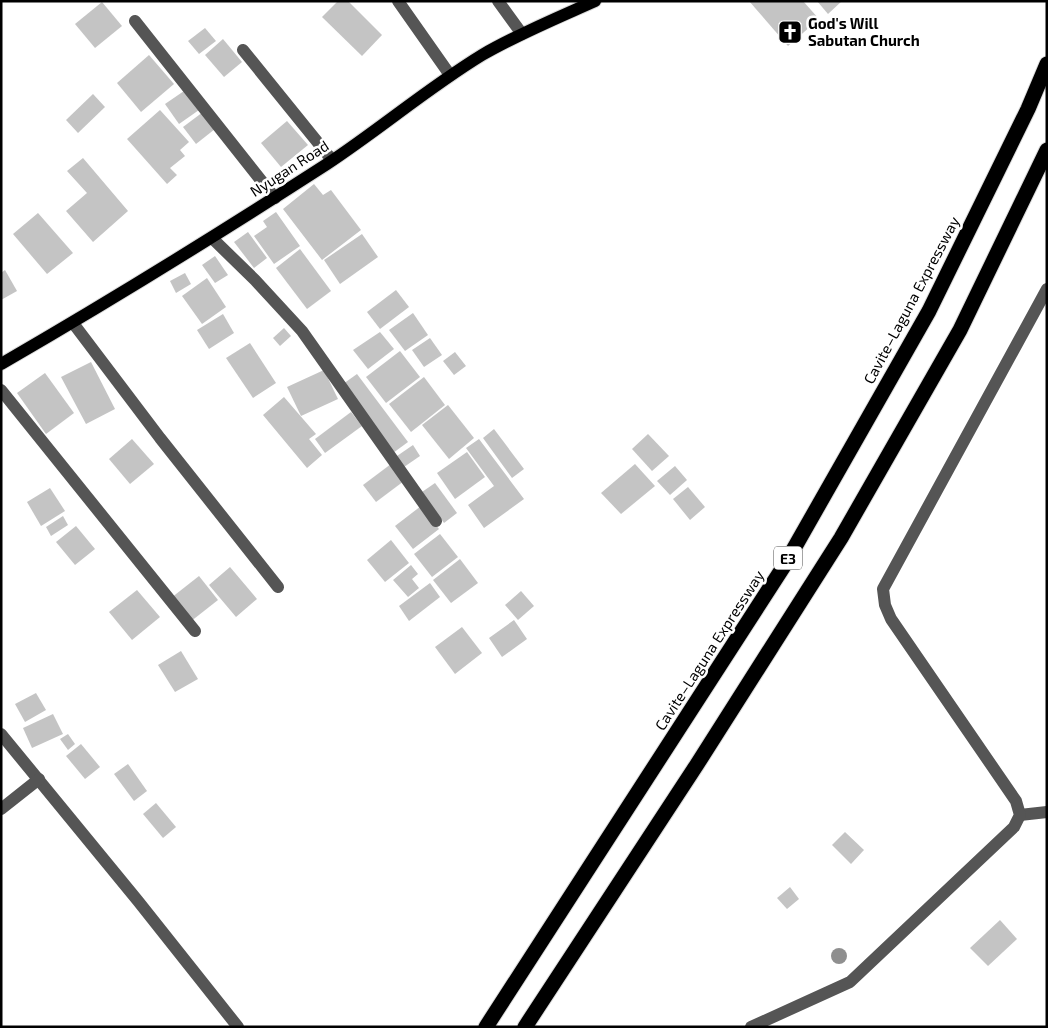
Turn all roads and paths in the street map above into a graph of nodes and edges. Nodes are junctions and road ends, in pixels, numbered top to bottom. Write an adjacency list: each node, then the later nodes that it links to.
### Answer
1 (398, 1): 8 (street)
2 (498, 1): 5 (street)
3 (595, 1): 5 (main road, Nyugan Road)
4 (135, 21): 11 (street)
5 (522, 34): 8 (main road, Nyugan Road)
6 (243, 50): 10 (street)
7 (1047, 64): 26 (highway, Cavite–Laguna Expressway / E3)
8 (450, 75): 10 (main road, Nyugan Road)
9 (1047, 150): 27 (highway, E3)
10 (332, 160): 11 (main road, Nyugan Road)
11 (274, 198): 12 (main road, Nyugan Road)
12 (212, 238): 14 (main road, Nyugan Road); 17 (street)
13 (1047, 289): 24 (street)
14 (73, 323): 15 (main road, Nyugan Road); 18 (street)
15 (1, 364)
16 (1, 390): 19 (street)
17 (436, 521)
18 (278, 587)
19 (195, 631)
20 (1, 734): 21 (street)
21 (39, 779): 22 (street); 25 (street)
22 (1, 809)
23 (1047, 812): 24 (street)
24 (1020, 815): 28 (street)
25 (238, 1027)
26 (486, 1027)
27 (525, 1027)
28 (750, 1027)

